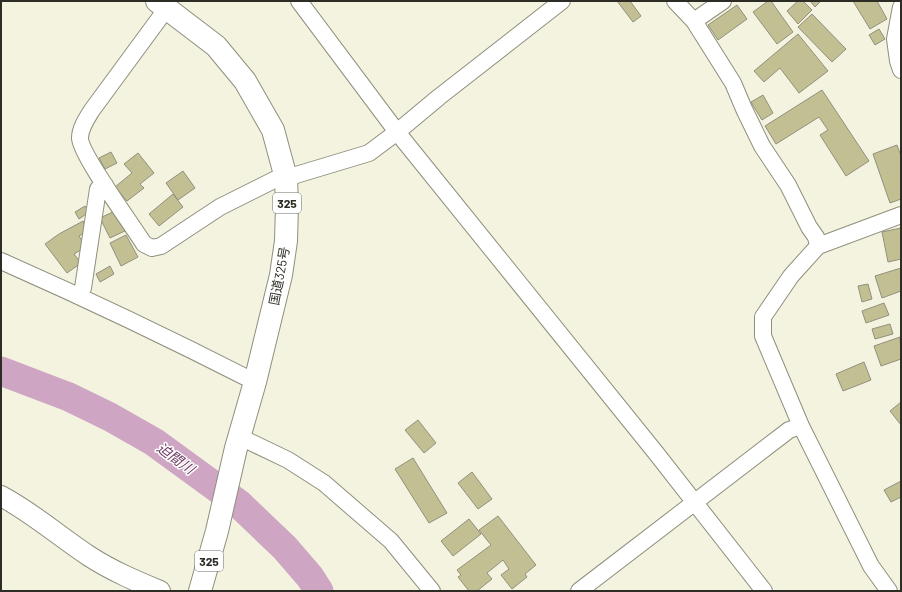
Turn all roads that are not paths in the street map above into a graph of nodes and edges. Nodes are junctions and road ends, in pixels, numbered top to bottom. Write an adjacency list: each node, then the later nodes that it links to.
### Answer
1 (299, 1): 9 (street)
2 (562, 1): 9 (street)
3 (676, 1): 7 (street)
4 (723, 1): 7 (street)
5 (162, 5): 10 (highway, 国道325号 / 325); 11 (street)
6 (901, 7): 8 (street)
7 (694, 21): 13 (street)
8 (901, 70)
9 (397, 132): 10 (street); 20 (street)
10 (286, 178): 11 (street); 16 (highway, 国道325号 / 325)
11 (105, 185): 15 (street)
12 (901, 215): 13 (street)
13 (818, 246): 17 (street)
14 (1, 261): 15 (street)
15 (79, 295): 16 (street)
16 (255, 382): 18 (highway, 国道325号 / 325)
17 (801, 426): 20 (street); 26 (street)
18 (238, 442): 22 (highway, 国道325号 / 325); 23 (street)
19 (1, 496): 21 (street)
20 (694, 503): 24 (street); 25 (street)
21 (160, 591)
22 (200, 591)
23 (432, 591)
24 (579, 591)
25 (764, 591)
26 (889, 591)

